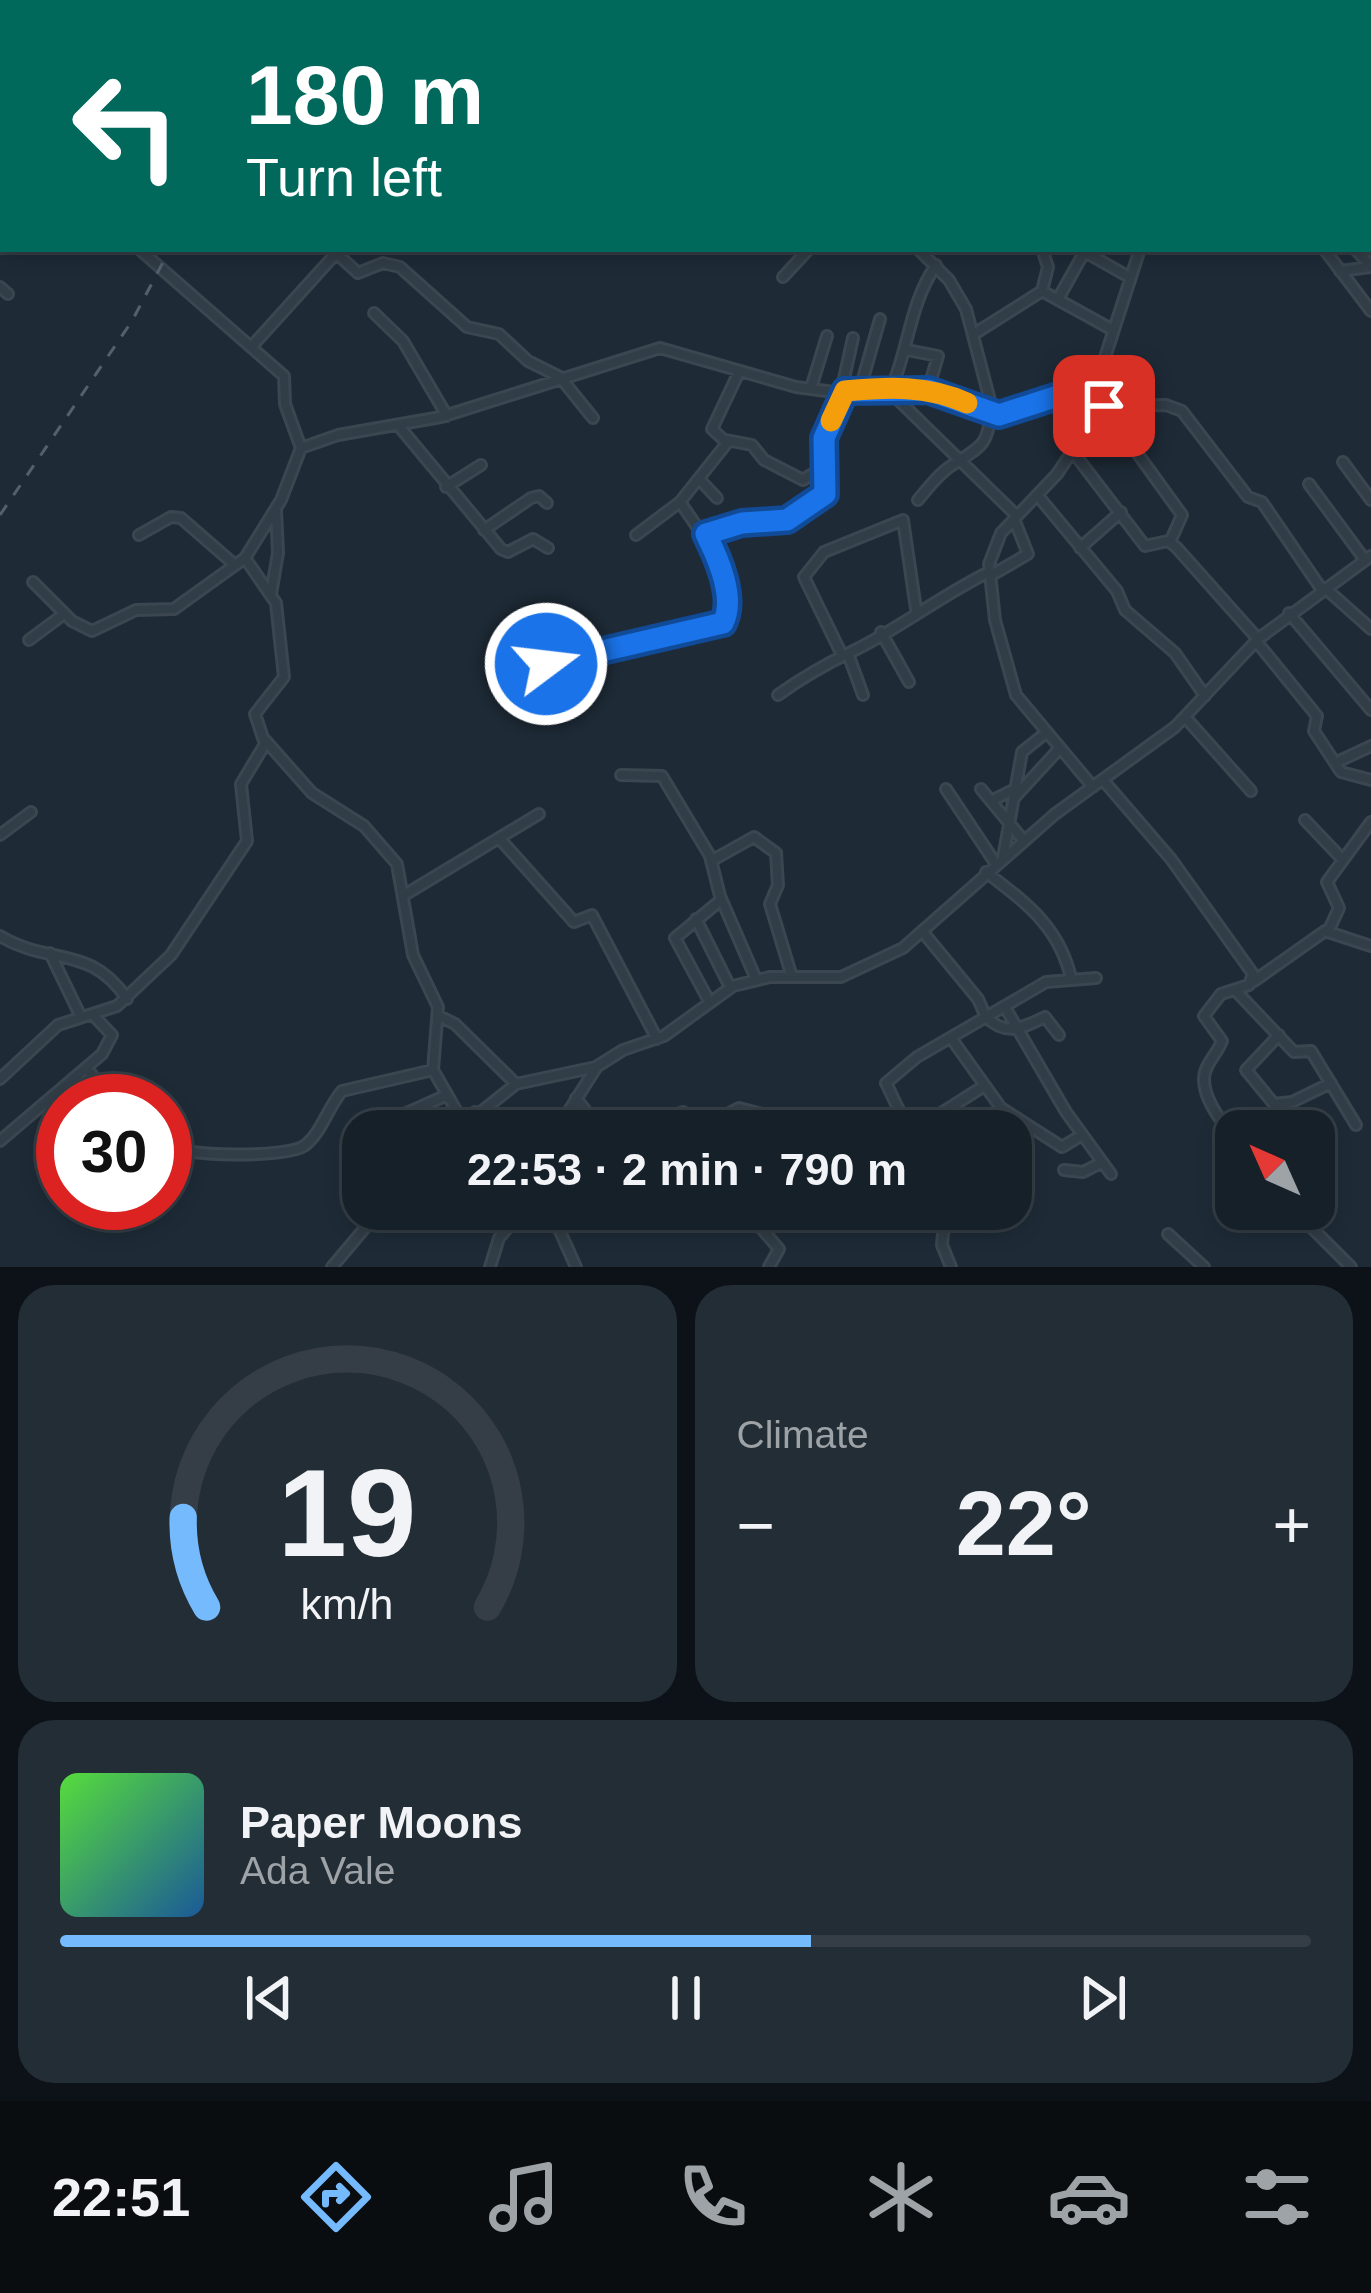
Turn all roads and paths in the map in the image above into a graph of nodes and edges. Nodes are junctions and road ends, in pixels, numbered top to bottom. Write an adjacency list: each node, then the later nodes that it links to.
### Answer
1 (143, 252): 25 (street)
2 (337, 252): 25 (street)
3 (339, 252): 28 (street)
4 (806, 252): 14 (street)
5 (921, 252): 11 (street)
6 (1043, 252): 16 (street)
7 (1084, 252): 17 (street)
8 (1088, 252): 15 (street)
9 (1139, 252): 15 (street)
10 (1326, 252): 13 (street)
11 (936, 265): 22 (street); 26 (street)
12 (1371, 267): 13 (street)
13 (1340, 271): 18 (street)
14 (783, 277)
15 (1129, 277): 21 (street)
16 (1042, 291): 17 (street); 22 (street)
17 (1058, 299): 21 (street)
18 (1371, 310)
19 (374, 314): 37 (street)
20 (880, 319): 31 (street)
21 (1113, 330): 34 (street)
22 (974, 334): 36 (street)
23 (827, 336): 30 (street)
24 (853, 338): 33 (street)
25 (253, 345): 41 (street)
26 (907, 350): 29 (street); 32 (street)
27 (739, 372): 28 (street); 30 (street); 40 (street)
28 (560, 377): 37 (street); 38 (street)
29 (888, 387): 31 (street); 32 (street); 43 (street)
30 (811, 388): 33 (street)
31 (860, 389): 33 (street)
32 (928, 390): 36 (street)
33 (843, 391): 46 (street)
34 (1093, 400): 35 (street); 36 (street); 42 (street)
35 (1104, 406): 63 (street); 71 (street)
36 (992, 412): 43 (street)
37 (447, 416): 39 (street)
38 (592, 418)
39 (398, 425): 41 (street); 49 (street)
40 (726, 440): 46 (street); 47 (street)
41 (301, 448): 56 (street)
42 (1072, 452): 50 (street); 57 (street)
43 (958, 462): 52 (street); 58 (street)
44 (1343, 462): 53 (street)
45 (481, 465): 49 (street)
46 (825, 466): 60 (street)
47 (699, 479): 51 (street); 54 (street)
48 (1309, 484): 67 (street)
49 (446, 487): 59 (street)
50 (1038, 496): 58 (street); 65 (street)
51 (716, 498)
52 (918, 500)
53 (1371, 500)
54 (680, 502): 60 (street); 61 (street)
55 (548, 503): 59 (street)
56 (276, 508): 66 (street); 72 (street)
57 (1121, 512): 63 (street); 65 (street)
58 (1016, 518): 69 (street); 69 (street)
59 (484, 530): 64 (street)
60 (706, 534): 81 (street)
61 (636, 535)
62 (139, 536): 68 (street)
63 (1170, 542): 79 (street)
64 (548, 548)
65 (1080, 548): 85 (street)
66 (245, 557): 68 (street); 72 (street)
67 (1368, 558): 71 (street)
68 (235, 565): 75 (street)
69 (989, 574): 73 (street); 88 (street)
70 (33, 582): 75 (street)
71 (1324, 589): 74 (street); 76 (street)
72 (271, 594): 89 (street)
73 (916, 609): 77 (street); 80 (street)
74 (1289, 613): 79 (street); 86 (street)
75 (64, 614): 78 (street)
76 (1371, 629)
77 (881, 632): 80 (street); 82 (street)
78 (29, 640)
79 (1257, 640): 85 (street); 92 (street)
80 (845, 655): 83 (street); 84 (street)
81 (546, 664)
82 (909, 682)
83 (778, 695)
84 (863, 695)
85 (1205, 696): 87 (street)
86 (1371, 710)
87 (1185, 717): 94 (street); 99 (street)
88 (1046, 732): 91 (street); 100 (street)
89 (264, 739): 114 (street); 129 (street)
90 (1371, 746): 92 (street)
91 (1060, 748): 96 (street); 100 (street)
92 (1337, 762): 95 (street)
93 (621, 775): 111 (street)
94 (1103, 780): 96 (street); 126 (street)
95 (1371, 780)
96 (1093, 787): 109 (street)
97 (981, 789): 101 (street)
98 (946, 790): 112 (street)
99 (1251, 791)
100 (1014, 794): 101 (street); 106 (street)
101 (991, 801): 106 (street)
102 (31, 812): 107 (street)
103 (539, 814): 108 (street)
104 (1305, 820): 110 (street)
105 (1371, 822): 110 (street)
106 (1010, 824): 109 (street); 112 (street)
107 (0, 835)
108 (499, 838): 114 (street); 139 (street)
109 (1024, 841): 112 (street)
110 (1343, 860): 118 (street)
111 (711, 861): 115 (street); 122 (street)
112 (1000, 862): 113 (street)
113 (986, 872): 117 (street); 123 (street)
114 (406, 893): 133 (street)
115 (721, 900): 116 (street); 125 (street)
116 (696, 919): 127 (street); 130 (street)
117 (922, 931): 122 (street); 134 (street)
118 (1328, 932): 120 (street); 126 (street)
119 (0, 936): 121 (street)
120 (1371, 946)
121 (50, 953): 129 (street); 132 (street)
122 (792, 977): 125 (street)
123 (1071, 978): 124 (street); 131 (street)
124 (1096, 978)
125 (755, 979): 127 (street)
126 (1254, 981): 128 (street)
127 (730, 988): 130 (street)
128 (1235, 989): 137 (street); 157 (street)
129 (127, 999): 132 (street)
130 (710, 1001): 139 (street)
131 (1006, 1009): 134 (street); 135 (street)
132 (86, 1014): 141 (street); 144 (street)
133 (440, 1016): 142 (street); 146 (street)
134 (986, 1017): 135 (street); 138 (street)
135 (1020, 1030): 136 (street); 159 (street)
136 (1058, 1035)
137 (1279, 1035): 145 (street); 145 (street)
138 (951, 1038): 147 (street); 155 (street)
139 (657, 1040): 140 (street)
140 (596, 1067): 146 (street); 149 (street)
141 (87, 1069): 143 (street); 160 (street)
142 (433, 1070): 148 (street); 161 (street)
143 (91, 1074)
144 (0, 1079)
145 (1330, 1083): 158 (street)
146 (516, 1084): 152 (street)
147 (983, 1086): 156 (street); 159 (street)
148 (447, 1095): 150 (street); 151 (street)
149 (576, 1098): 153 (street); 154 (street)
150 (414, 1110)
151 (453, 1110)
152 (478, 1110)
153 (569, 1110)
154 (585, 1110)
155 (898, 1110)
156 (944, 1110)
157 (1215, 1110)
158 (1356, 1125)
159 (1082, 1136): 162 (street)
160 (0, 1141)
161 (192, 1154)
162 (1101, 1163): 163 (street); 164 (street)
163 (1064, 1170)
164 (1111, 1174)
165 (363, 1230): 173 (street)
166 (506, 1230): 174 (street)
167 (559, 1230): 175 (street)
168 (762, 1230): 176 (street)
169 (944, 1230): 177 (street)
170 (1312, 1230): 172 (street)
171 (1168, 1234): 178 (street)
172 (1345, 1265)
173 (332, 1267)
174 (490, 1267)
175 (576, 1267)
176 (769, 1267)
177 (951, 1267)
178 (1204, 1267)

